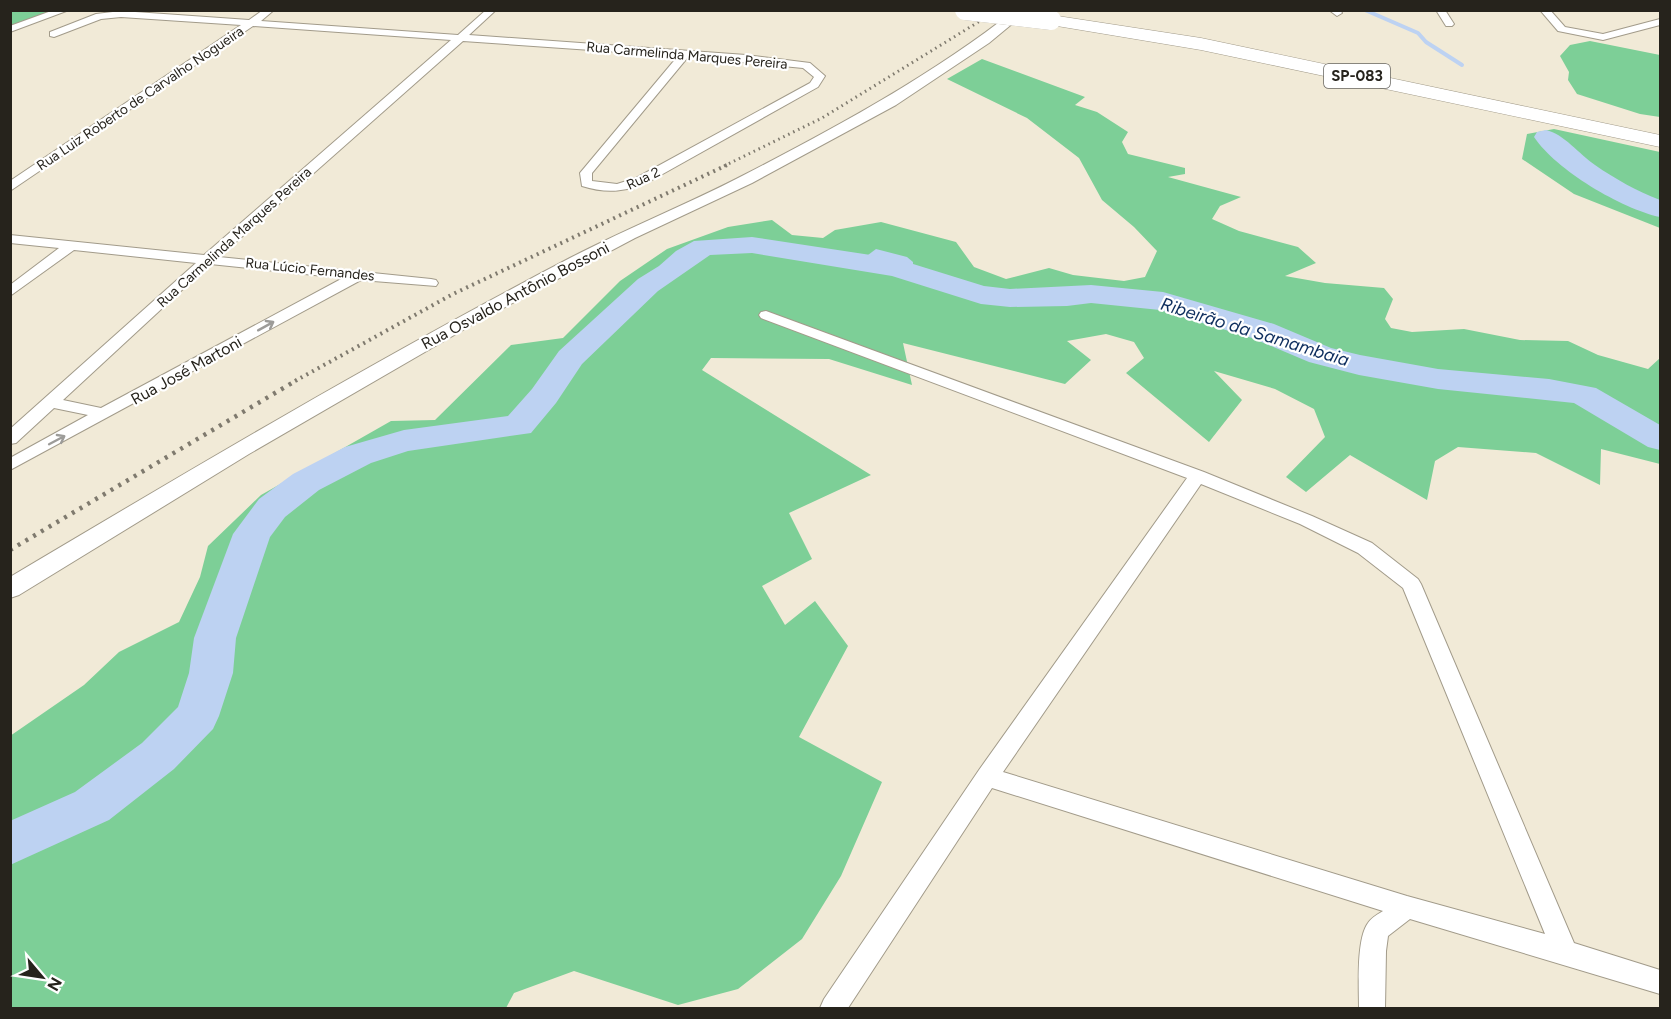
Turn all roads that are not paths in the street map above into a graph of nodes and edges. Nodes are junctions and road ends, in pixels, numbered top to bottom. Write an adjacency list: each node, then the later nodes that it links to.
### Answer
1 (65, 10): 12 (street)
2 (270, 10): 10 (street, Rua Luiz Roberto de Carvalho Nogueira)
3 (492, 10): 14 (street, Rua Carmelinda Marques Pereira)
4 (965, 10): 8 (highway, SP-083, bridge)
5 (1023, 10): 32 (street, Rua Osvaldo Antônio Bossoni)
6 (1440, 10): 11 (street)
7 (1544, 10): 9 (street)
8 (1059, 15): 17 (highway, SP-083); 18 (highway, SP-083)
9 (1660, 22)
10 (250, 24): 13 (street, Rua Carmelinda Marques Pereira); 14 (street, Rua Carmelinda Marques Pereira); 19 (street, Rua Luiz Roberto de Carvalho Nogueira)
11 (1449, 24)
12 (10, 29)
13 (54, 34)
14 (459, 37): 15 (street, Rua Carmelinda Marques Pereira); 22 (street, Rua Carmelinda Marques Pereira)
15 (685, 54): 16 (street, Rua Carmelinda Marques Pereira); 16 (street, Rua 2)
16 (806, 65)
17 (1660, 127)
18 (1660, 141)
19 (10, 187)
20 (10, 239): 21 (street, Rua Lúcio Fernandes)
21 (72, 245): 22 (street, Rua Lúcio Fernandes); 25 (street)
22 (209, 258): 23 (street, Rua Lúcio Fernandes); 27 (street, Rua Carmelinda Marques Pereira)
23 (361, 274): 24 (street, Rua Lúcio Fernandes); 28 (street, Rua José Martoni, one-way to 23)
24 (431, 283)
25 (10, 292)
26 (766, 315): 31 (street)
27 (51, 402): 28 (street); 29 (street, Rua Carmelinda Marques Pereira)
28 (104, 414): 30 (street, Rua José Martoni, one-way to 28)
29 (10, 439)
30 (10, 465)
31 (1198, 476): 33 (street); 35 (street)
32 (10, 589)
33 (987, 777): 34 (street); 37 (street)
34 (1407, 907): 35 (street); 38 (street)
35 (1565, 952): 36 (street)
36 (1660, 982)
37 (833, 1008)
38 (1372, 1008)

